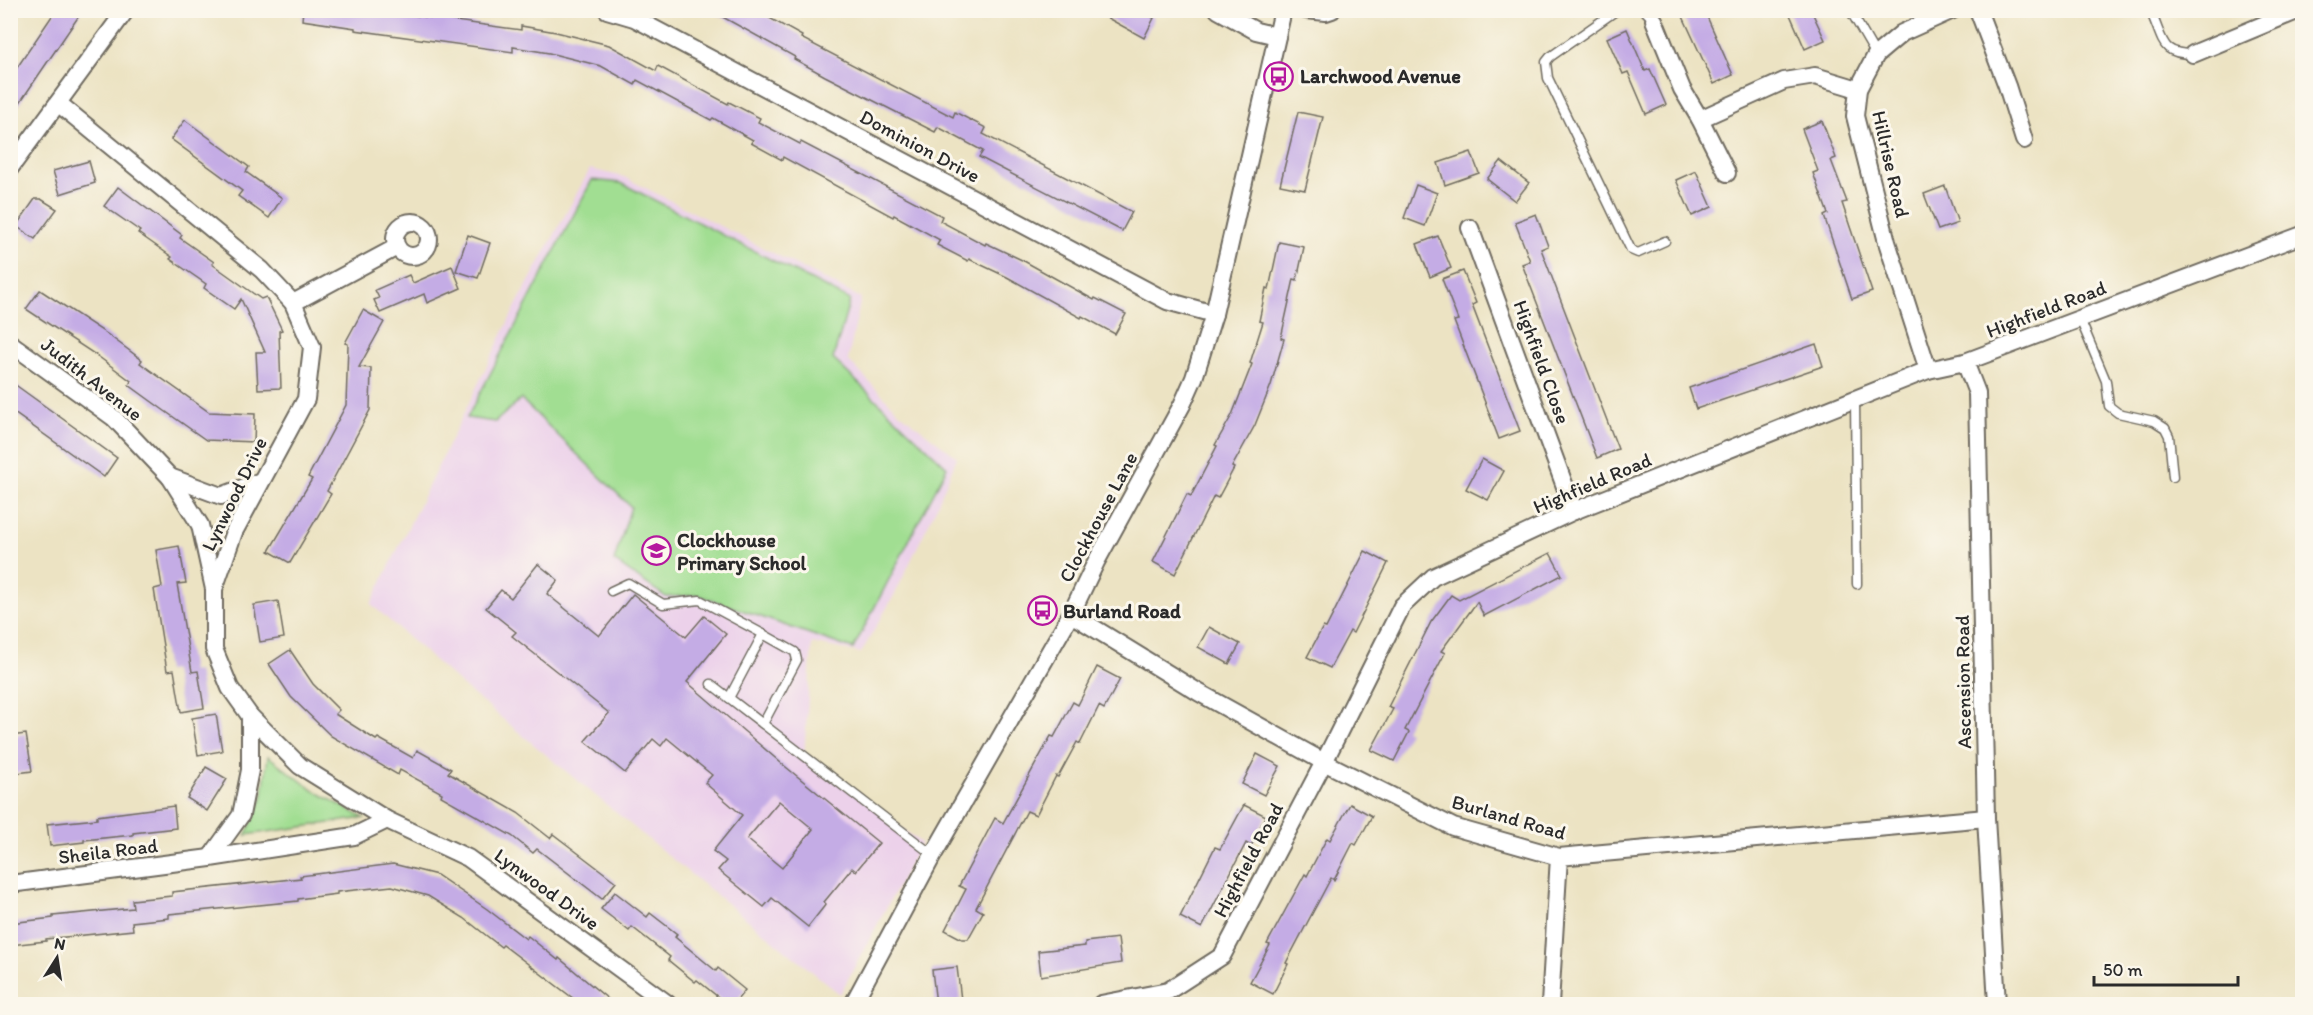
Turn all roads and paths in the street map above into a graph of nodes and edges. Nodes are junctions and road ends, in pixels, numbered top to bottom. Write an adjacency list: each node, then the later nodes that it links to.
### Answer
1 (126, 10): 18 (street)
2 (607, 10): 28 (street, Dominion Drive)
3 (1218, 10): 14 (street)
4 (1283, 10): 14 (street, Clockhouse Lane)
5 (1306, 10): 6 (street)
6 (1332, 10)
7 (1617, 10): 25 (lane)
8 (1850, 10): 16 (lane)
9 (1953, 10): 16 (street, Hillrise Road)
10 (1978, 10): 20 (street)
11 (2299, 10): 15 (street)
12 (1651, 14): 19 (street)
13 (2153, 17): 15 (lane)
14 (1276, 36): 28 (street, Clockhouse Lane)
15 (2193, 54)
16 (1876, 55): 17 (street, Hillrise Road)
17 (1858, 89): 19 (street); 32 (street, Hillrise Road)
18 (58, 103): 21 (street); 27 (street, Lynwood Drive)
19 (1700, 119): 22 (street)
20 (2024, 140)
21 (10, 168)
22 (1727, 173)
23 (1470, 228): 37 (street, Highfield Close)
24 (2302, 235): 29 (street, Highfield Road)
25 (1665, 241)
26 (397, 247): 27 (street)
27 (293, 303): 36 (street, Lynwood Drive)
28 (1214, 314): 41 (street, Clockhouse Lane)
29 (2080, 319): 31 (street, Highfield Road); 35 (lane)
30 (10, 343): 34 (street, Judith Avenue)
31 (1965, 362): 32 (street, Highfield Road); 48 (street, Ascension Road)
32 (1928, 370): 33 (street, Highfield Road)
33 (1855, 400): 37 (street, Highfield Road); 38 (lane)
34 (170, 477): 36 (street, Judith Avenue); 39 (street, Judith Avenue)
35 (2173, 477)
36 (261, 482): 39 (street, Lynwood Drive)
37 (1574, 511): 47 (street, Highfield Road)
38 (1857, 584)
39 (214, 589): 45 (street, Lynwood Drive)
40 (611, 591): 42 (lane)
41 (1071, 614): 47 (street, Burland Road); 50 (street, Clockhouse Lane)
42 (763, 633): 44 (lane); 46 (lane)
43 (711, 684): 44 (lane)
44 (729, 698): 46 (lane)
45 (250, 716): 49 (street, Lynwood Drive); 52 (street)
46 (763, 724): 50 (lane)
47 (1324, 762): 51 (street, Burland Road); 56 (street, Highfield Road)
48 (1986, 818): 51 (street, Burland Road); 58 (street, Ascension Road)
49 (387, 820): 52 (street, Sheila Road); 54 (street, Lynwood Drive)
50 (933, 855): 55 (street, Clockhouse Lane)
51 (1559, 857): 57 (street)
52 (210, 858): 53 (street, Sheila Road)
53 (10, 884)
54 (668, 1005)
55 (853, 1005)
56 (1101, 1005)
57 (1550, 1005)
58 (1997, 1005)

